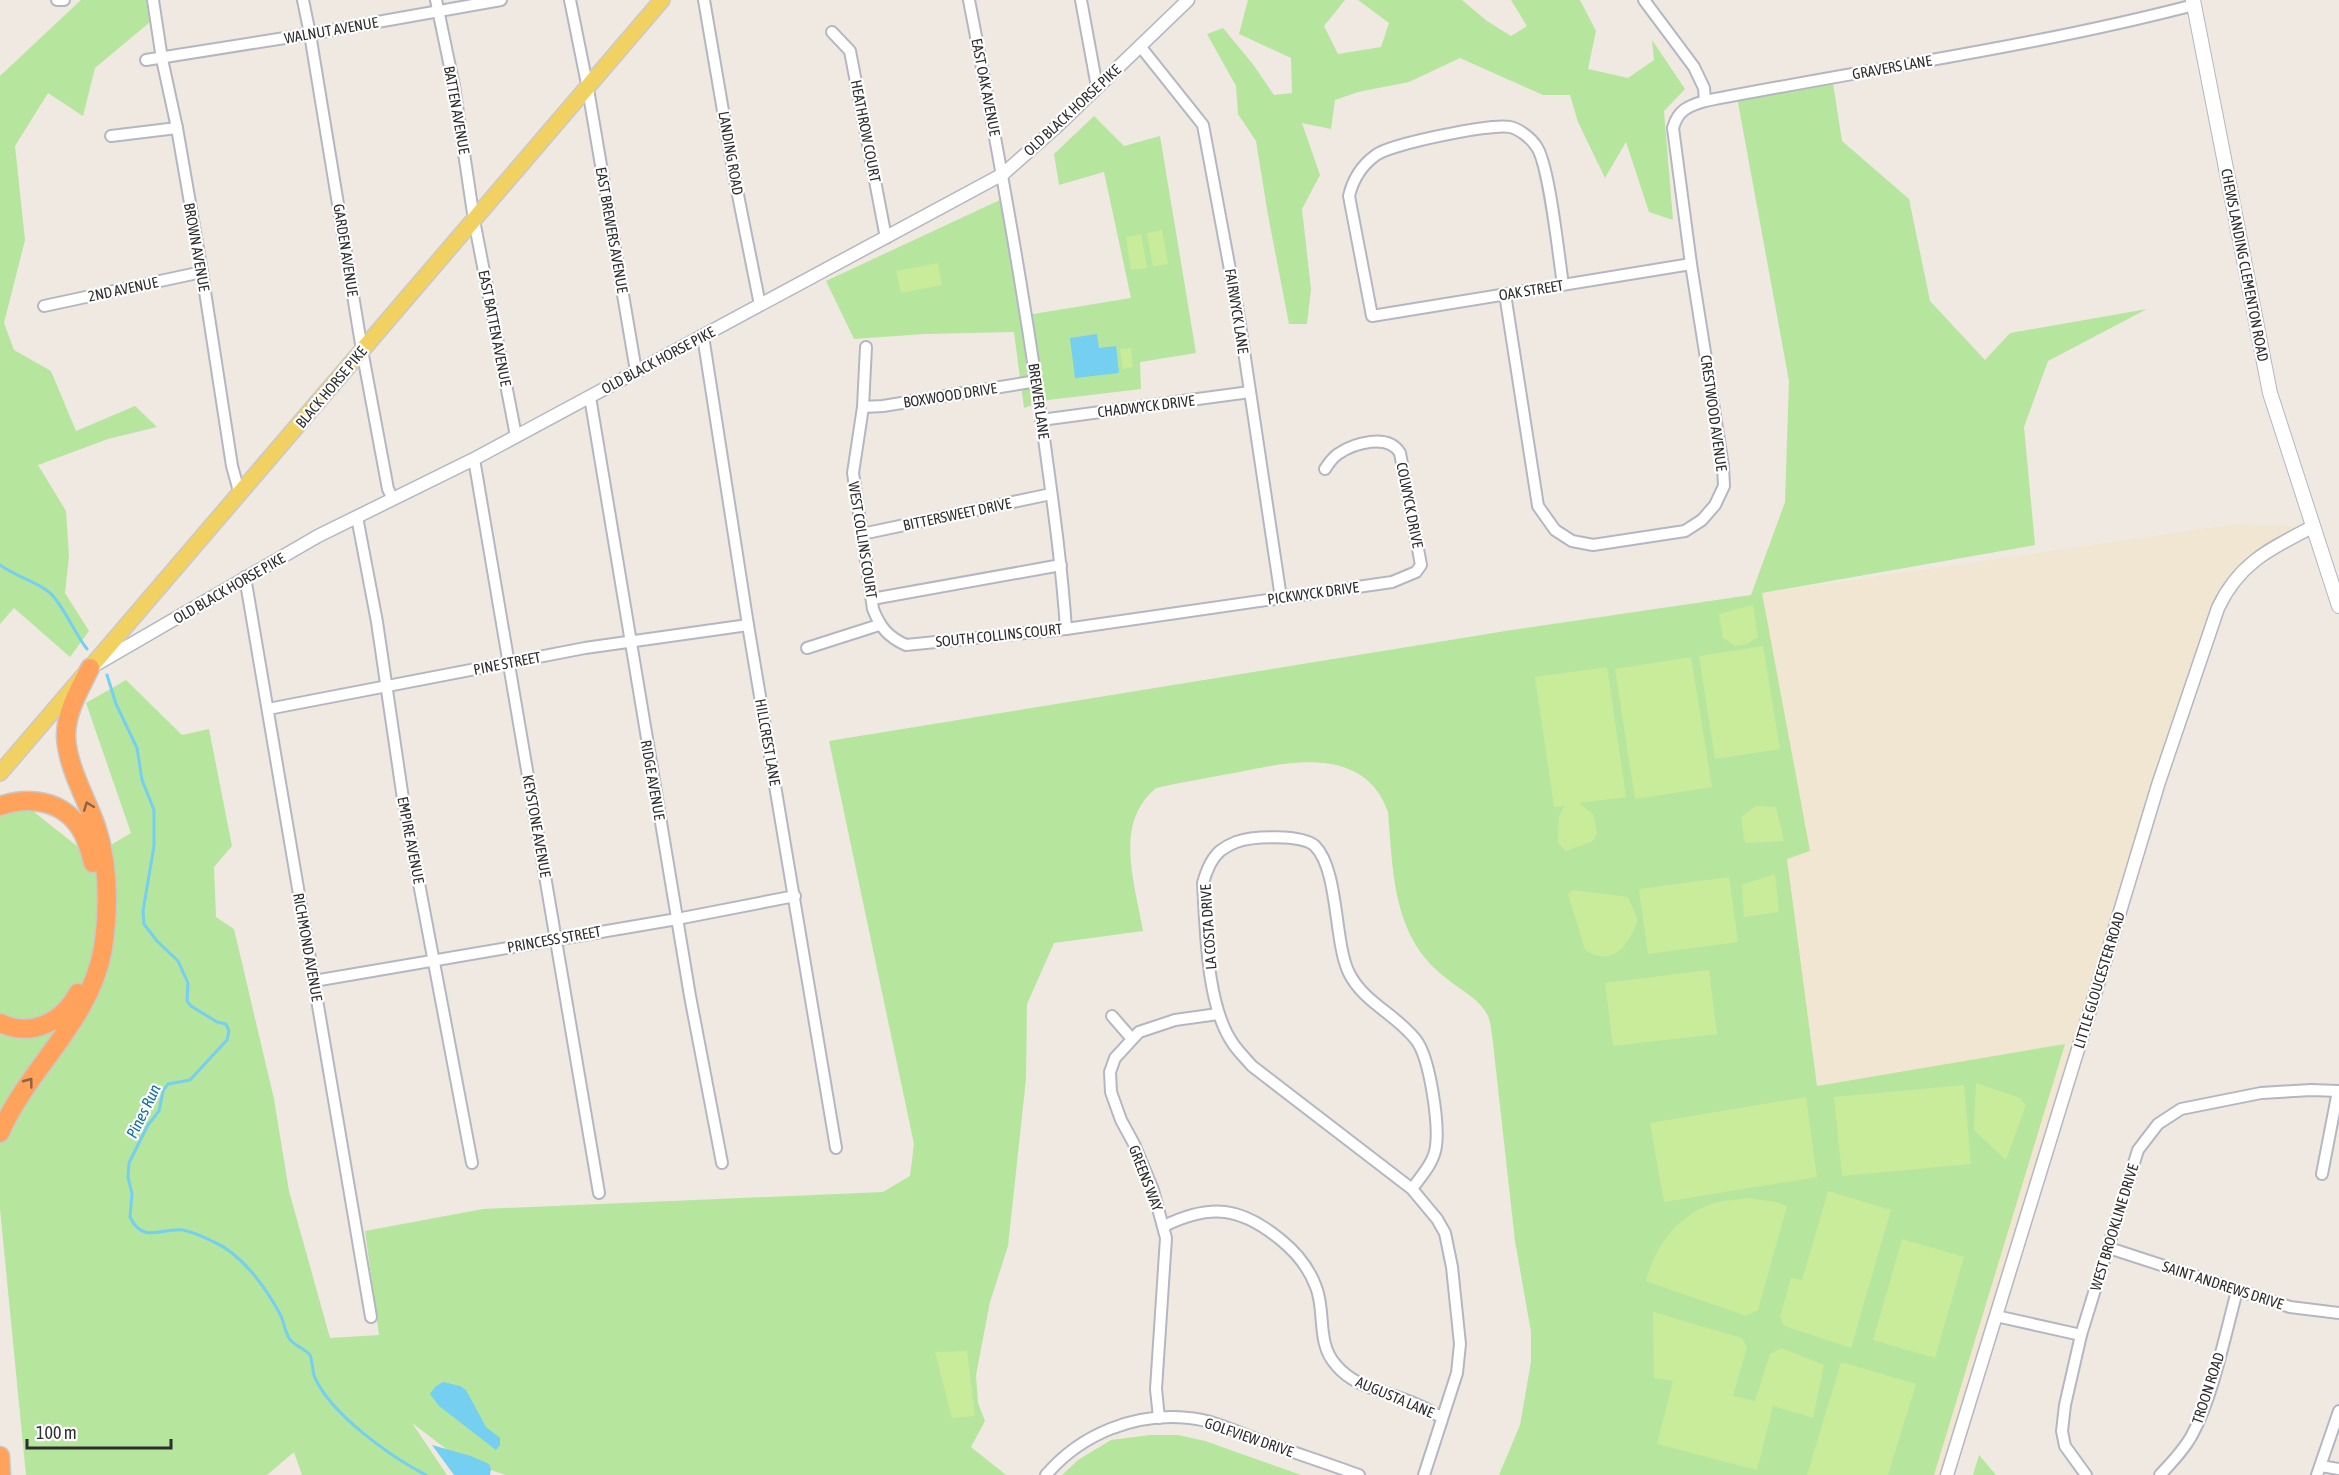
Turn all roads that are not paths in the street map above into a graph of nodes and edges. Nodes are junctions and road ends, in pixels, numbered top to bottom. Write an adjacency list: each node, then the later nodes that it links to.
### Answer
1 (57, 0): 2 (street)
2 (64, 0)
3 (153, 0): 18 (street, BROWN AVENUE)
4 (303, 0): 16 (street, GARDEN AVENUE)
5 (501, 0): 14 (street, WALNUT AVENUE)
6 (570, 0): 21 (street, EAST BREWERS AVENUE)
7 (662, 0): 21 (main road, BLACK HORSE PIKE)
8 (704, 0): 32 (street, LANDING ROAD)
9 (969, 0): 25 (street, EAST OAK AVENUE)
10 (1081, 0): 20 (street)
11 (1188, 0): 17 (street, OLD BLACK HORSE PIKE)
12 (1644, 0): 22 (street)
13 (2194, 2): 22 (street, GRAVERS LANE); 50 (main road, CHEWS LANDING CLEMENTON ROAD)
14 (437, 5): 16 (street, WALNUT AVENUE); 26 (street, BATTEN AVENUE)
15 (832, 32): 27 (street, HEATHROW COURT)
16 (310, 34): 18 (street, WALNUT AVENUE); 36 (street, GARDEN AVENUE)
17 (1140, 46): 20 (street, OLD BLACK HORSE PIKE); 39 (street, FAIRWYCK LANE)
18 (162, 59): 19 (street, WALNUT AVENUE); 23 (street, BROWN AVENUE)
19 (146, 60)
20 (1096, 87): 25 (street, OLD BLACK HORSE PIKE)
21 (588, 89): 26 (main road, BLACK HORSE PIKE); 37 (street, EAST BREWERS AVENUE)
22 (1705, 100): 28 (street, CRESTWOOD AVENUE)
23 (177, 129): 24 (street); 29 (street, BROWN AVENUE)
24 (111, 136)
25 (1003, 174): 27 (street, OLD BLACK HORSE PIKE); 38 (street, BREWER LANE)
26 (474, 220): 36 (main road, BLACK HORSE PIKE); 43 (street, EAST BATTEN AVENUE)
27 (886, 238): 32 (street, OLD BLACK HORSE PIKE)
28 (1691, 264): 30 (street, OAK STREET); 31 (street, CRESTWOOD AVENUE)
29 (202, 272): 33 (street, 2ND AVENUE); 47 (street, BROWN AVENUE)
30 (1563, 285): 31 (street, OAK STREET); 31 (street, OAK STREET)
31 (1505, 294)
32 (760, 304): 34 (street, OLD BLACK HORSE PIKE)
33 (44, 306)
34 (703, 336): 37 (street, OLD BLACK HORSE PIKE); 59 (street, HILLCREST LANE)
35 (866, 347): 41 (street, WEST COLLINS COURT)
36 (362, 350): 47 (main road, BLACK HORSE PIKE); 48 (street, GARDEN AVENUE)
37 (636, 371): 40 (street, OLD BLACK HORSE PIKE)
38 (1037, 381): 41 (street, BOXWOOD DRIVE); 42 (street, BREWER LANE)
39 (1250, 392): 42 (street, CHADWYCK DRIVE); 55 (street, FAIRWYCK LANE)
40 (590, 397): 43 (street, OLD BLACK HORSE PIKE); 62 (street, RIDGE AVENUE)
41 (863, 407): 51 (street, WEST COLLINS COURT)
42 (1041, 420): 46 (street, BREWER LANE)
43 (516, 436): 44 (street, OLD BLACK HORSE PIKE)
44 (474, 459): 48 (street, OLD BLACK HORSE PIKE); 64 (street, KEYSTONE AVENUE)
45 (1325, 469): 53 (street, COLWYCK DRIVE)
46 (1051, 494): 51 (street, BITTERSWEET DRIVE); 52 (street, BREWER LANE)
47 (240, 495): 65 (main road, BLACK HORSE PIKE)
48 (393, 499): 49 (street, OLD BLACK HORSE PIKE)
49 (357, 517): 54 (street, OLD BLACK HORSE PIKE); 66 (street, EMPIRE AVENUE)
50 (2312, 527): 57 (main road, CHEWS LANDING CLEMENTON ROAD); 91 (street, LITTLE GLOUCESTER ROAD)
51 (862, 534): 56 (street, WEST COLLINS COURT)
52 (1061, 565): 56 (street); 61 (street, BREWER LANE)
53 (1419, 568): 55 (street, PICKWYCK DRIVE)
54 (245, 577): 65 (street, OLD BLACK HORSE PIKE); 67 (street, RICHMOND AVENUE)
55 (1281, 598): 58 (street, PICKWYCK DRIVE)
56 (872, 599): 60 (street, WEST COLLINS COURT)
57 (2339, 606)
58 (1202, 609): 61 (street, SOUTH COLLINS COURT)
59 (748, 625): 62 (street, PINE STREET); 70 (street, HILLCREST LANE)
60 (879, 625): 61 (street, SOUTH COLLINS COURT); 63 (street)
61 (1066, 628)
62 (629, 644): 64 (street, PINE STREET); 71 (street, RIDGE AVENUE)
63 (807, 648)
64 (509, 662): 66 (street, PINE STREET); 72 (street, KEYSTONE AVENUE)
65 (90, 668): 68 (main road, BLACK HORSE PIKE); 80 (highway, one-way to 65)
66 (386, 686): 67 (street, PINE STREET); 73 (street, EMPIRE AVENUE)
67 (268, 709): 74 (street, RICHMOND AVENUE)
68 (0, 773)
69 (0, 806): 77 (highway)
70 (795, 896): 71 (street, PRINCESS STREET); 81 (street, HILLCREST LANE)
71 (677, 919): 72 (street, PRINCESS STREET); 83 (street, RIDGE AVENUE)
72 (556, 939): 73 (street, PRINCESS STREET); 86 (street, KEYSTONE AVENUE)
73 (435, 961): 74 (street, PRINCESS STREET); 82 (street, EMPIRE AVENUE)
74 (314, 981): 92 (street, RICHMOND AVENUE)
75 (1218, 1014): 78 (street, GREENS WAY); 85 (street, LA COSTA DRIVE); 85 (street, LA COSTA DRIVE)
76 (1112, 1016): 78 (street)
77 (0, 1023)
78 (1131, 1039): 87 (street, GREENS WAY)
79 (2339, 1091): 84 (street); 88 (street, WEST BROOKLINE DRIVE)
80 (0, 1133)
81 (836, 1148)
82 (472, 1163)
83 (722, 1163)
84 (2322, 1174)
85 (1412, 1189): 95 (street, LA COSTA DRIVE)
86 (599, 1192)
87 (1164, 1226): 95 (street, AUGUSTA LANE); 96 (street, GREENS WAY)
88 (2109, 1248): 89 (street, SAINT ANDREWS DRIVE); 93 (street, WEST BROOKLINE DRIVE)
89 (2237, 1291): 90 (street, SAINT ANDREWS DRIVE); 106 (street, TROON ROAD)
90 (2339, 1313)
91 (1996, 1316): 93 (street); 104 (street, LITTLE GLOUCESTER ROAD)
92 (371, 1317)
93 (2081, 1335): 105 (street, WEST BROOKLINE DRIVE)
94 (2339, 1412): 99 (street)
95 (1441, 1417): 103 (street, LA COSTA DRIVE)
96 (1159, 1418): 101 (street, GOLFVIEW DRIVE); 102 (street, GOLFVIEW DRIVE)
97 (0, 1456): 100 (highway)
98 (2339, 1469): 99 (street)
99 (2319, 1470)
100 (1, 1475)
101 (1046, 1475)
102 (1359, 1475)
103 (1424, 1475)
104 (1947, 1475)
105 (2086, 1475)
106 (2160, 1475)

